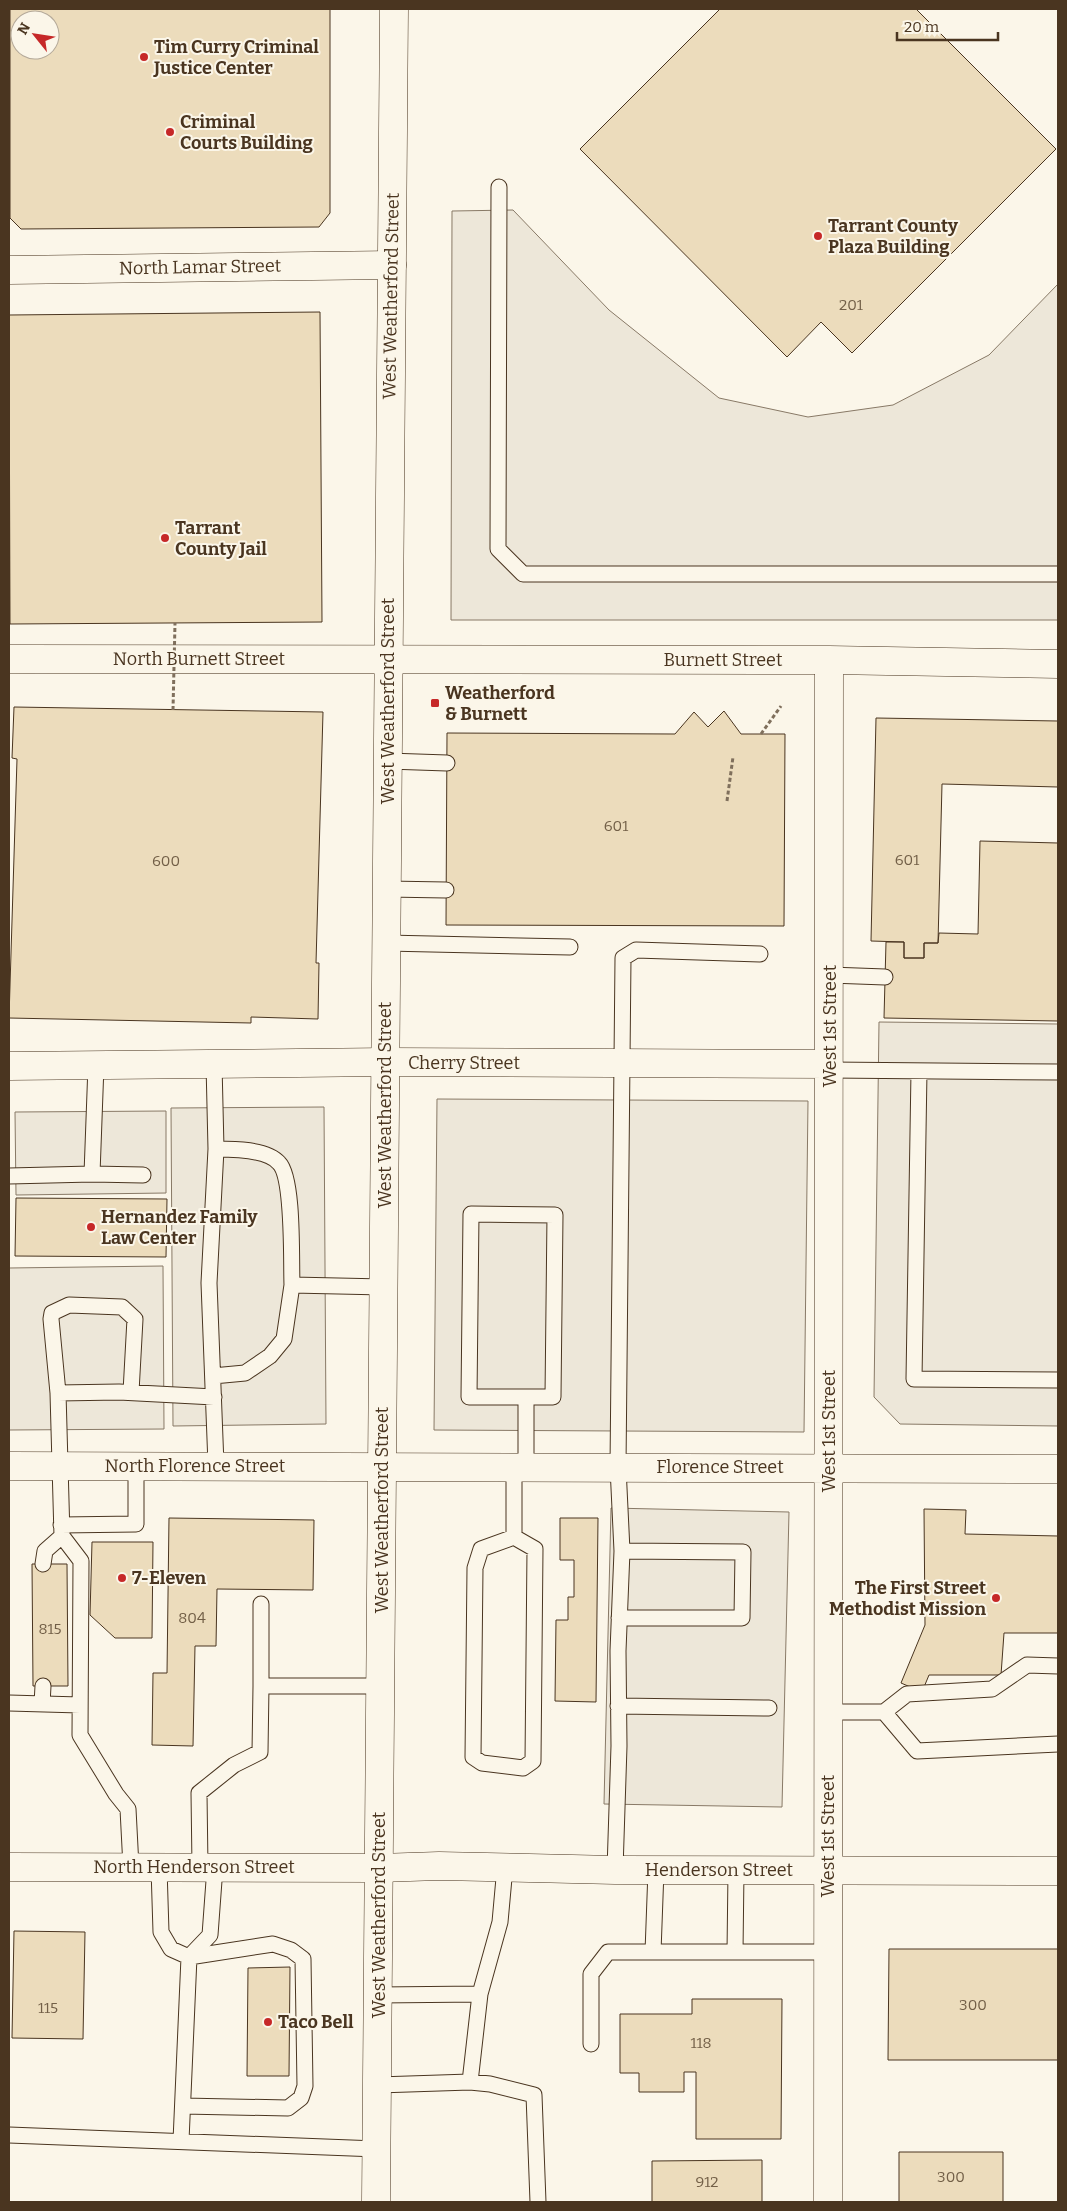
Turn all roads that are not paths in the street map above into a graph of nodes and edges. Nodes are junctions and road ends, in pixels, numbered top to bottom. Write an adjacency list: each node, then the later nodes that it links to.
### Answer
1 (394, 9): 3 (street, West Weatherford Street)
2 (499, 187): 5 (lane)
3 (392, 265): 4 (street, North Lamar Street); 7 (street, West Weatherford Street)
4 (9, 270)
5 (1058, 574)
6 (9, 659): 7 (street, North Burnett Street)
7 (388, 659): 8 (street, Burnett Street); 10 (street, West Weatherford Street)
8 (829, 660): 9 (street, Burnett Street); 17 (street, West 1st Street)
9 (1058, 664)
10 (388, 761): 11 (lane); 12 (street, West Weatherford Street)
11 (447, 763)
12 (387, 889): 13 (lane); 14 (street, West Weatherford Street)
13 (446, 890)
14 (386, 943): 15 (lane); 19 (street, West Weatherford Street)
15 (570, 947)
16 (760, 954): 20 (lane)
17 (830, 975): 18 (lane); 24 (street, West 1st Street)
18 (885, 977)
19 (386, 1062): 20 (street, Cherry Street); 21 (street, Cherry Street); 32 (street, West Weatherford Street)
20 (621, 1063): 24 (street, Cherry Street); 45 (lane)
21 (214, 1064): 22 (street, Cherry Street); 27 (lane)
22 (96, 1065): 23 (street, Cherry Street); 28 (lane)
23 (9, 1066)
24 (830, 1067): 25 (lane); 46 (street, West 1st Street)
25 (919, 1071): 26 (lane); 34 (lane)
26 (1058, 1072)
27 (216, 1150): 31 (lane); 33 (lane)
28 (92, 1174): 29 (lane); 30 (lane)
29 (9, 1176)
30 (143, 1176)
31 (292, 1285): 32 (lane); 33 (lane)
32 (384, 1286): 43 (street, West Weatherford Street)
33 (213, 1376): 37 (lane)
34 (1058, 1380)
35 (131, 1392): 36 (lane); 36 (lane); 37 (lane)
36 (58, 1393): 39 (lane)
37 (214, 1397): 42 (lane)
38 (526, 1397): 38 (lane); 44 (lane)
39 (59, 1465): 40 (street, North Florence Street); 41 (street, North Florence Street); 48 (lane)
40 (9, 1466)
41 (136, 1466): 42 (street, North Florence Street); 48 (lane)
42 (216, 1466): 43 (street, North Florence Street)
43 (382, 1466): 44 (street, Florence Street); 57 (street, West Weatherford Street)
44 (520, 1466): 45 (street, Florence Street); 49 (lane)
45 (618, 1467): 46 (street, Florence Street); 50 (lane)
46 (829, 1468): 47 (street, Florence Street); 63 (street, West 1st Street)
47 (1058, 1469)
48 (61, 1530): 51 (lane); 60 (lane)
49 (514, 1537): 49 (lane)
50 (622, 1550): 53 (lane); 53 (lane)
51 (43, 1564)
52 (261, 1604): 56 (lane)
53 (620, 1618): 61 (lane)
54 (1058, 1666): 64 (lane)
55 (43, 1686): 59 (lane)
56 (261, 1686): 57 (lane); 68 (lane)
57 (381, 1686): 71 (street, West Weatherford Street)
58 (9, 1703): 59 (lane)
59 (42, 1704): 60 (lane)
60 (80, 1705): 67 (lane)
61 (618, 1706): 62 (lane); 72 (lane)
62 (769, 1708)
63 (829, 1712): 64 (lane); 75 (street, West 1st Street)
64 (884, 1712): 65 (lane)
65 (1058, 1744)
66 (9, 1866): 67 (street, North Henderson Street)
67 (131, 1867): 70 (street, North Henderson Street)
68 (208, 1867): 70 (street, North Henderson Street); 71 (street, North Henderson Street); 80 (lane)
69 (505, 1867): 71 (street, Henderson Street); 72 (street, Henderson Street); 81 (lane)
70 (159, 1868): 80 (lane)
71 (379, 1868): 82 (street, West Weatherford Street)
72 (615, 1870): 73 (street, Henderson Street)
73 (656, 1870): 74 (street, Henderson Street); 77 (lane)
74 (736, 1870): 75 (street, Henderson Street); 78 (lane)
75 (827, 1871): 76 (street, Henderson Street); 79 (street, West 1st Street)
76 (1058, 1871)
77 (654, 1952): 78 (lane); 83 (lane)
78 (735, 1952): 79 (lane)
79 (828, 1952): 92 (street, West 1st Street)
80 (189, 1957): 86 (lane); 86 (lane)
81 (480, 1994): 82 (lane); 84 (lane)
82 (378, 1995): 85 (street, West Weatherford Street)
83 (591, 2044)
84 (470, 2082): 85 (lane); 91 (lane)
85 (378, 2085): 89 (street, West Weatherford Street)
86 (182, 2106): 88 (lane)
87 (9, 2135): 88 (lane)
88 (181, 2141): 89 (lane)
89 (377, 2149): 90 (street, West Weatherford Street)
90 (376, 2202)
91 (538, 2202)
92 (828, 2202)

